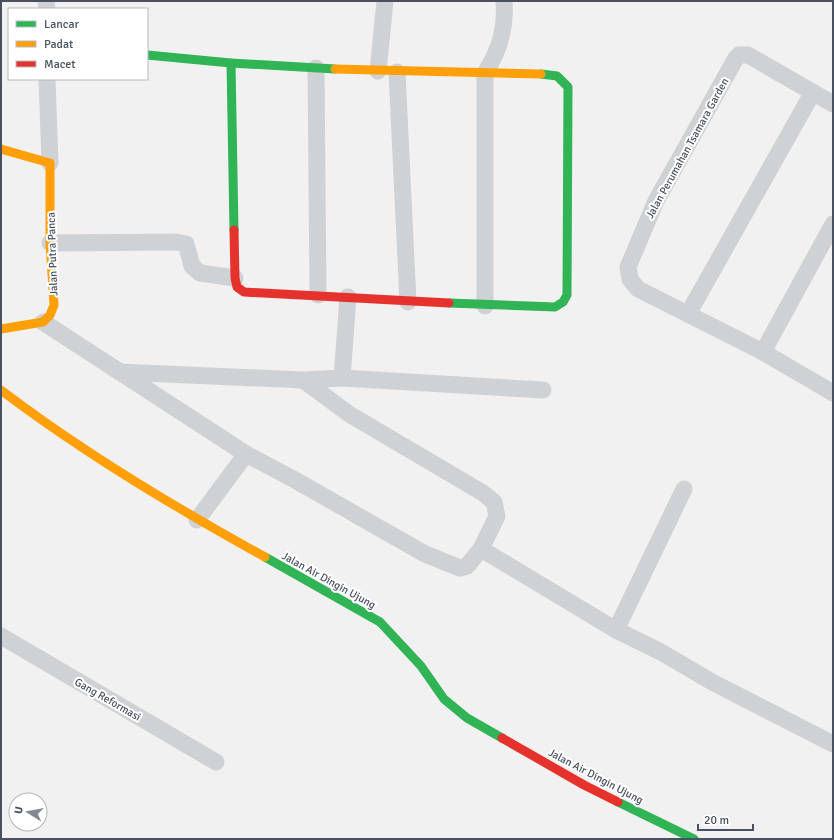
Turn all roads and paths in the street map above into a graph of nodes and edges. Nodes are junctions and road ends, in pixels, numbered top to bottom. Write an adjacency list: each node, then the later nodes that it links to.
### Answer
1 (384, 1): 6 (street)
2 (504, 1): 8 (street)
3 (148, 55): 4 (street)
4 (231, 62): 5 (street); 16 (street)
5 (316, 68): 6 (street); 17 (street)
6 (378, 71): 7 (street)
7 (397, 72): 8 (street); 19 (street)
8 (485, 73): 20 (street); 20 (street)
9 (47, 80): 13 (street, Jalan Putra Panca)
10 (813, 92): 11 (street, Jalan Perumahan Tsamara Garden); 21 (street); 21 (street, Jalan Perumahan Tsamara Garden)
11 (833, 104)
12 (1, 149): 13 (street)
13 (50, 164): 15 (street, Jalan Putra Panca)
14 (833, 224): 24 (street)
15 (50, 243): 16 (street); 22 (street, Jalan Putra Panca)
16 (235, 278): 17 (street)
17 (318, 295): 18 (street)
18 (348, 297): 19 (street); 26 (street)
19 (408, 302): 20 (street)
20 (486, 306)
21 (688, 314): 24 (street, Jalan Perumahan Tsamara Garden)
22 (43, 322): 23 (street); 25 (street)
23 (1, 329)
24 (763, 352): 30 (street, Jalan Perumahan Tsamara Garden)
25 (120, 372): 27 (street); 31 (street)
26 (342, 378): 27 (street); 29 (street)
27 (303, 380): 34 (street)
28 (1, 390): 33 (street, Jalan Air Dingin Ujung)
29 (543, 390)
30 (833, 393)
31 (246, 454): 33 (street); 34 (street)
32 (684, 490): 35 (street)
33 (197, 520): 39 (street, Jalan Air Dingin Ujung)
34 (482, 549): 35 (street)
35 (616, 630): 37 (street)
36 (1, 636): 38 (street, Gang Reformasi)
37 (833, 744)
38 (216, 762)
39 (694, 839)

